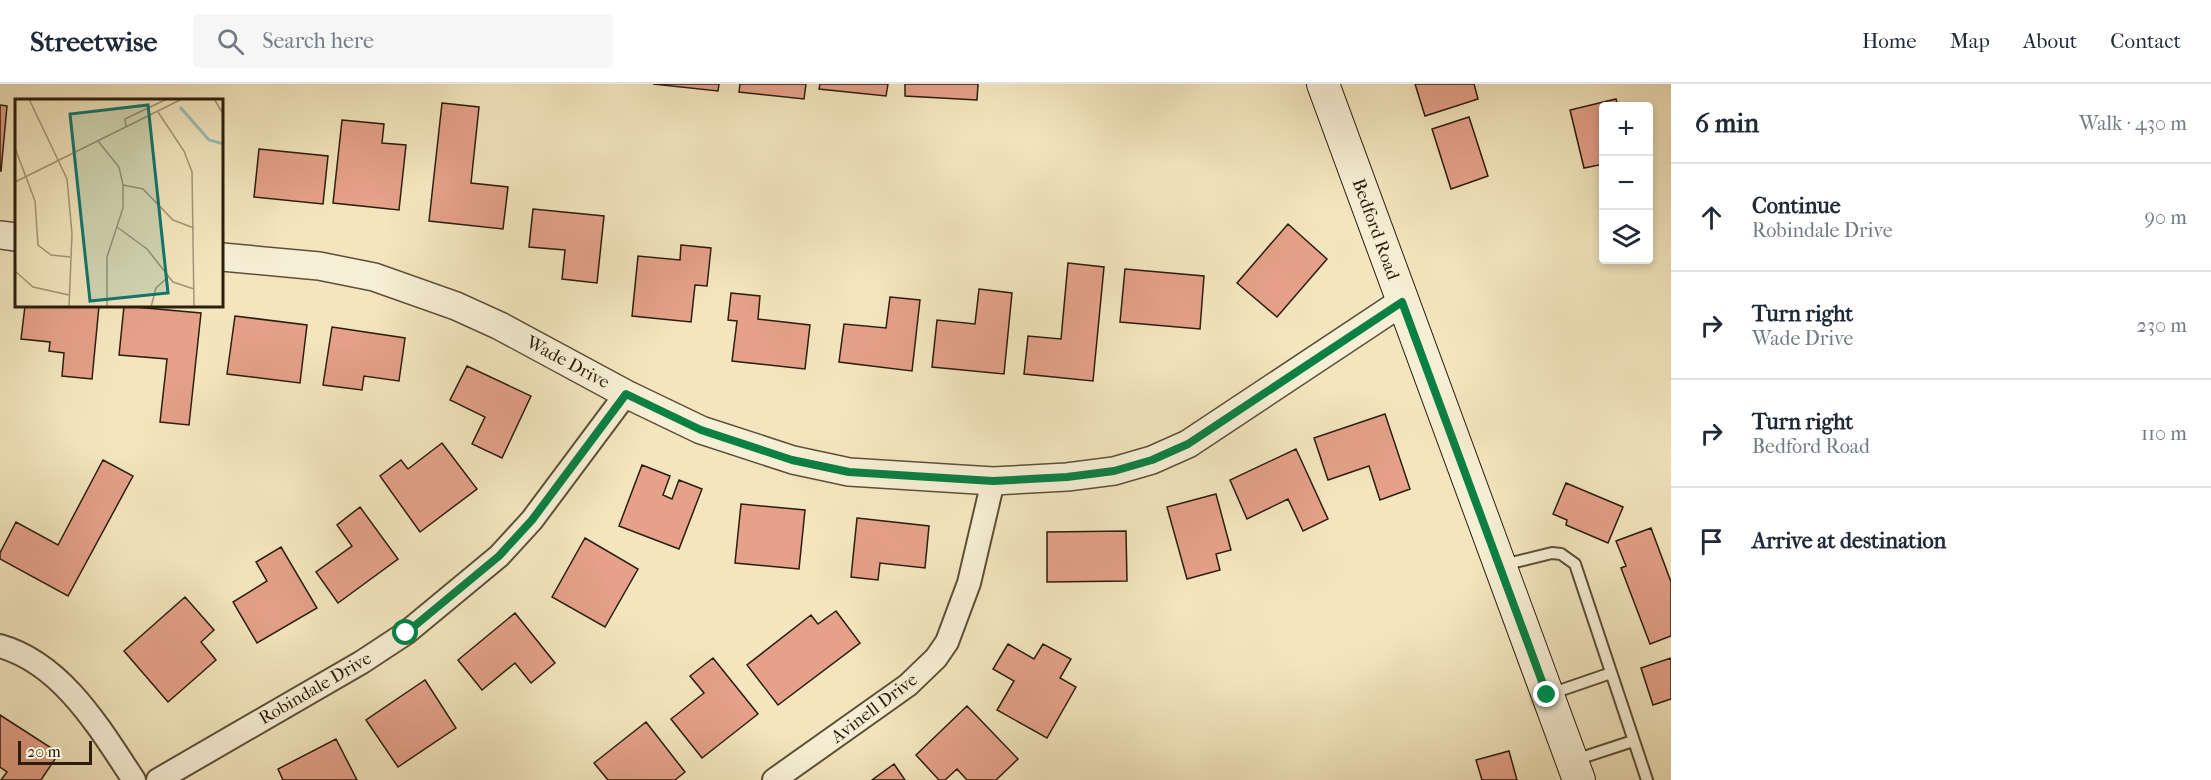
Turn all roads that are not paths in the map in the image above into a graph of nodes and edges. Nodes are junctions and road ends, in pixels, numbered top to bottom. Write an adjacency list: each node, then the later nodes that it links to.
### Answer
1 (1323, 84): 5 (main road, Bedford Road)
2 (0, 235): 3 (street)
3 (15, 237)
4 (224, 257): 6 (street, Wade Drive)
5 (1402, 302): 7 (street, Wade Drive); 8 (main road, Bedford Road)
6 (626, 394): 7 (street, Wade Drive); 15 (street, Robindale Drive)
7 (993, 481): 16 (street, Avinell Drive)
8 (1500, 566): 10 (lane); 11 (main road, Bedford Road)
9 (0, 646): 14 (street)
10 (1611, 673): 11 (lane); 12 (lane)
11 (1547, 695): 13 (main road, Bedford Road)
12 (1633, 741): 13 (lane); 17 (lane)
13 (1575, 771)
14 (134, 780)
15 (158, 780)
16 (774, 780)
17 (1647, 780)

